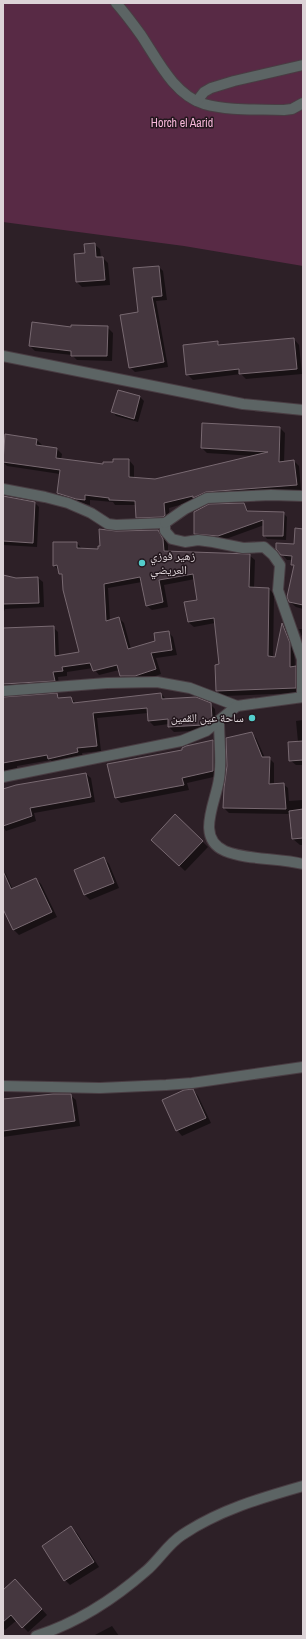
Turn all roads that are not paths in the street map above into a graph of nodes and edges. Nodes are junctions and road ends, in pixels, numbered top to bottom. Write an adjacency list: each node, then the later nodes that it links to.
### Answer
1 (116, 3): 3 (street)
2 (303, 65): 3 (street)
3 (197, 101): 4 (street)
4 (303, 102)
5 (3, 356): 6 (street)
6 (303, 410)
7 (3, 489): 9 (street)
8 (303, 496): 9 (street)
9 (165, 522): 11 (street)
10 (3, 691): 12 (street)
11 (303, 697): 12 (street)
12 (237, 706): 13 (street)
13 (219, 722): 14 (street); 15 (street)
14 (3, 777)
15 (303, 864)
16 (303, 1067): 17 (street)
17 (3, 1086)
18 (303, 1486): 19 (street)
19 (36, 1636)

